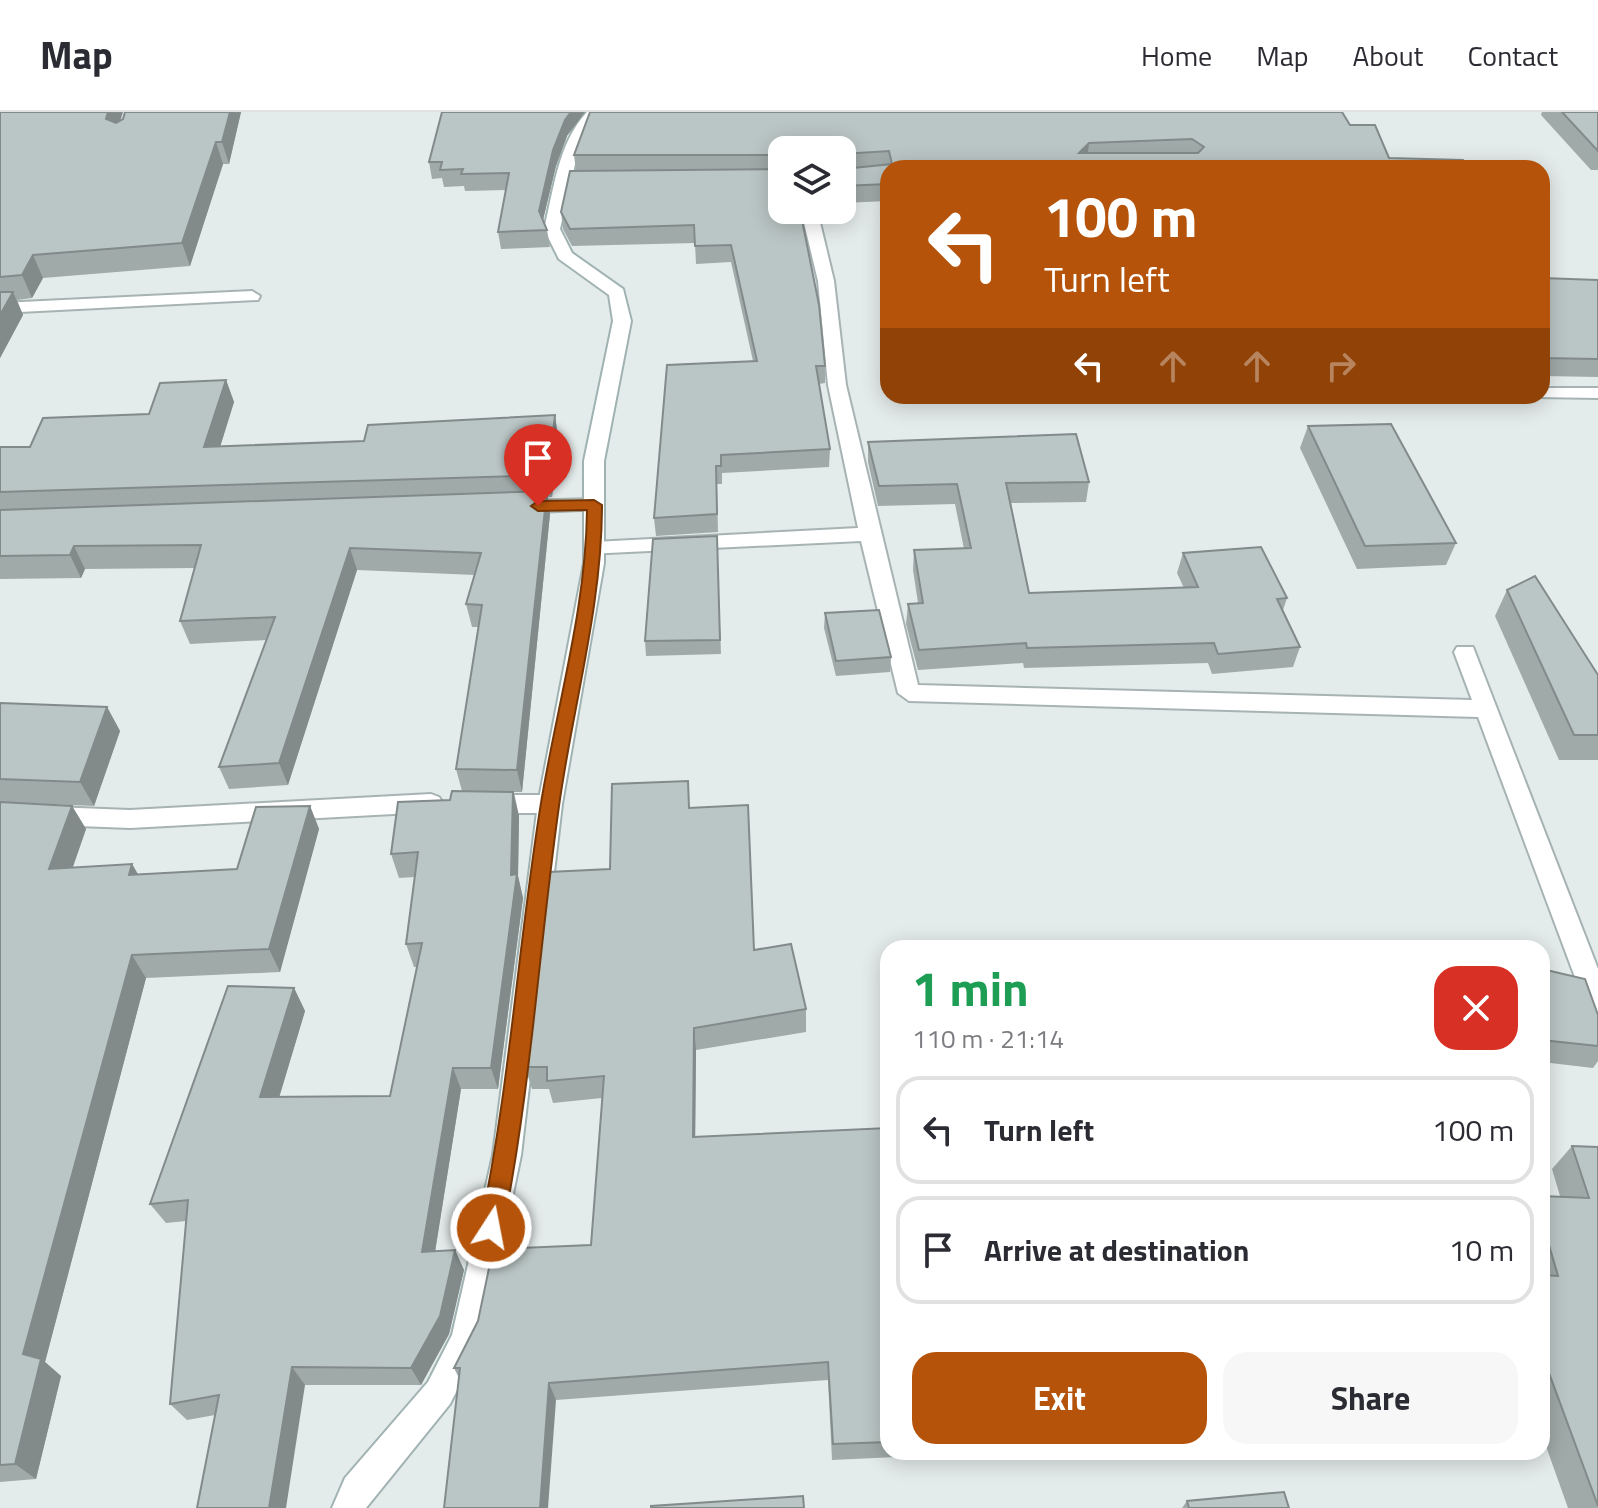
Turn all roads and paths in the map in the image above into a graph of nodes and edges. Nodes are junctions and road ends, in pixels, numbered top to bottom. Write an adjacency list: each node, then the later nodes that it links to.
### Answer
1 (595, 112): 7 (street)
2 (812, 224): 9 (street)
3 (252, 296): 4 (street)
4 (0, 308)
5 (1550, 393): 6 (street)
6 (1598, 393)
7 (594, 505): 8 (street); 10 (street)
8 (501, 507)
9 (869, 534): 10 (street); 12 (street)
10 (594, 549): 13 (street)
11 (1465, 652): 12 (street)
12 (1486, 709): 15 (street)
13 (550, 804): 14 (street); 16 (street)
14 (0, 814)
15 (1598, 1004)
16 (349, 1508)

